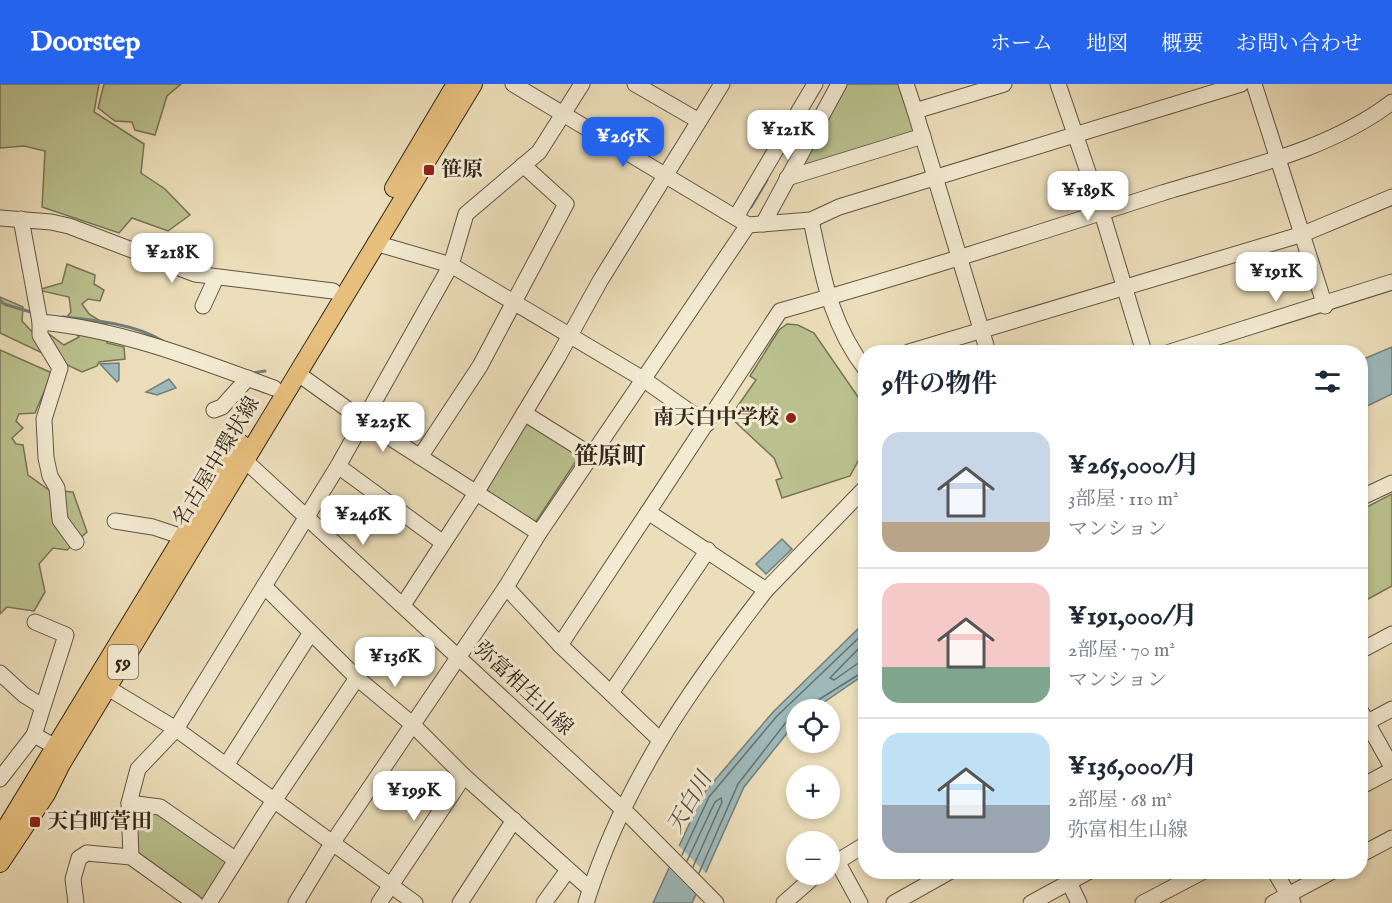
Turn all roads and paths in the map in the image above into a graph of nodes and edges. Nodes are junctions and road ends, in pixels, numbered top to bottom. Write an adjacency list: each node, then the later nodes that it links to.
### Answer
1 (456, 84): 38 (main road, 名古屋中環状線 / 59)
2 (472, 84): 32 (main road, 名古屋中環状線 / 59)
3 (513, 84): 16 (street)
4 (582, 84): 16 (street)
5 (635, 84): 17 (street)
6 (722, 84): 17 (street)
7 (839, 84): 23 (street)
8 (906, 84): 15 (street)
9 (1004, 84): 15 (street)
10 (1058, 84): 18 (street)
11 (1241, 84): 18 (street)
12 (1254, 84): 20 (street)
13 (811, 86): 30 (street)
14 (1392, 102): 20 (street)
15 (915, 111): 19 (street)
16 (563, 113): 21 (street); 22 (street)
17 (699, 121): 22 (street)
18 (1074, 134): 24 (street); 26 (street)
19 (923, 136): 23 (street); 24 (street)
20 (1279, 156): 26 (street); 31 (street)
21 (523, 165): 34 (street); 40 (street)
22 (666, 175): 30 (street); 45 (street)
23 (787, 178): 30 (street)
24 (934, 178): 29 (street); 33 (street)
25 (1392, 197): 31 (street)
26 (1102, 213): 33 (street); 37 (street)
27 (0, 218): 28 (street)
28 (21, 219): 35 (street); 43 (street)
29 (811, 220): 30 (street); 39 (street)
30 (749, 222): 53 (street)
31 (1303, 234): 37 (street); 42 (street)
32 (375, 243): 34 (street); 51 (main road, 名古屋中環状線 / 59)
33 (959, 258): 39 (street); 44 (street)
34 (451, 265): 40 (street); 57 (street)
35 (216, 278): 38 (street); 41 (street)
36 (1392, 282): 42 (street)
37 (1125, 287): 44 (street); 48 (street)
38 (333, 291): 54 (main road, 名古屋中環状線 / 59)
39 (827, 298): 50 (street); 58 (street)
40 (513, 302): 45 (street); 61 (street)
41 (203, 306)
42 (1325, 306): 49 (street)
43 (40, 322): 52 (street); 72 (street)
44 (981, 331): 46 (street); 47 (street)
45 (571, 335): 53 (street); 56 (street)
46 (933, 345)
47 (986, 345)
48 (1142, 345)
49 (1194, 345)
50 (858, 358)
51 (297, 373): 57 (street); 60 (main road, 名古屋中環状線 / 59)
52 (248, 378): 54 (street); 55 (street)
53 (643, 379): 58 (street); 59 (street)
54 (274, 387): 60 (main road, 名古屋中環状線 / 59)
55 (214, 410)
56 (524, 413): 59 (street); 64 (street)
57 (364, 421): 61 (street); 62 (street)
58 (707, 424): 67 (street)
59 (591, 455): 70 (street)
60 (240, 456): 68 (street, 弥富相生山線); 71 (main road, 名古屋中環状線 / 59); 87 (main road, 名古屋中環状線 / 59)
61 (420, 456): 64 (street)
62 (338, 466): 68 (street); 73 (street)
63 (1392, 483): 65 (street)
64 (476, 493): 70 (street); 73 (street)
65 (1368, 494)
66 (858, 495): 77 (street)
67 (648, 512): 74 (street); 82 (street)
68 (307, 518): 75 (street); 78 (street, 弥富相生山線)
69 (115, 521): 71 (street)
70 (539, 533): 76 (street)
71 (183, 537): 97 (main road, 名古屋中環状線 / 59)
72 (76, 542)
73 (442, 542): 78 (street)
74 (708, 550): 77 (street); 88 (street)
75 (264, 586): 80 (street); 94 (street)
76 (506, 587): 82 (street); 84 (street)
77 (766, 590): 96 (street)
78 (404, 605): 84 (street, 弥富相生山線)
79 (35, 622): 89 (street)
80 (310, 634): 86 (street); 98 (street)
81 (1392, 634): 83 (street)
82 (560, 645): 88 (street)
83 (1368, 647)
84 (458, 657): 92 (street); 105 (street, 弥富相生山線)
85 (0, 673): 89 (street)
86 (357, 678): 92 (street); 103 (street)
87 (108, 688): 94 (street); 115 (main road, 名古屋中環状線 / 59)
88 (611, 693): 96 (street)
89 (42, 706): 95 (street)
90 (1392, 709): 91 (street)
91 (1368, 718)
92 (412, 724): 100 (street); 109 (street)
93 (1368, 728): 99 (street)
94 (176, 729): 98 (street); 104 (street)
95 (34, 735): 97 (street); 101 (street)
96 (659, 739): 105 (street)
97 (56, 747): 107 (main road, 名古屋中環状線 / 59)
98 (227, 764): 103 (street)
99 (1392, 769): 102 (street)
100 (464, 776): 106 (street); 124 (street)
101 (0, 779)
102 (1368, 782)
103 (275, 800): 109 (street); 114 (street)
104 (129, 803): 112 (street); 114 (street)
105 (626, 813): 126 (street); 136 (street, 弥富相生山線)
106 (514, 820): 116 (street); 134 (street)
107 (0, 838)
108 (1392, 838): 111 (street)
109 (333, 842): 124 (street); 131 (street)
110 (858, 849): 113 (street)
111 (1368, 851)
112 (131, 857): 128 (street); 129 (street)
113 (840, 859)
114 (236, 860): 130 (street)
115 (0, 863)
116 (568, 870): 126 (street); 135 (street)
117 (840, 873): 138 (street)
118 (937, 879): 139 (street)
119 (1063, 879): 140 (street)
120 (1067, 879): 141 (street)
121 (1189, 879): 142 (street)
122 (1279, 879): 127 (street)
123 (1320, 879): 127 (street)
124 (391, 885): 132 (street); 133 (street)
125 (804, 885): 137 (street)
126 (588, 896)
127 (1290, 899): 143 (street)
128 (76, 903)
129 (195, 903)
130 (209, 903)
131 (296, 903)
132 (379, 903)
133 (415, 903)
134 (460, 903)
135 (544, 903)
136 (716, 903)
137 (784, 903)
138 (860, 903)
139 (894, 903)
140 (1031, 903)
141 (1079, 903)
142 (1143, 903)
143 (1273, 903)

